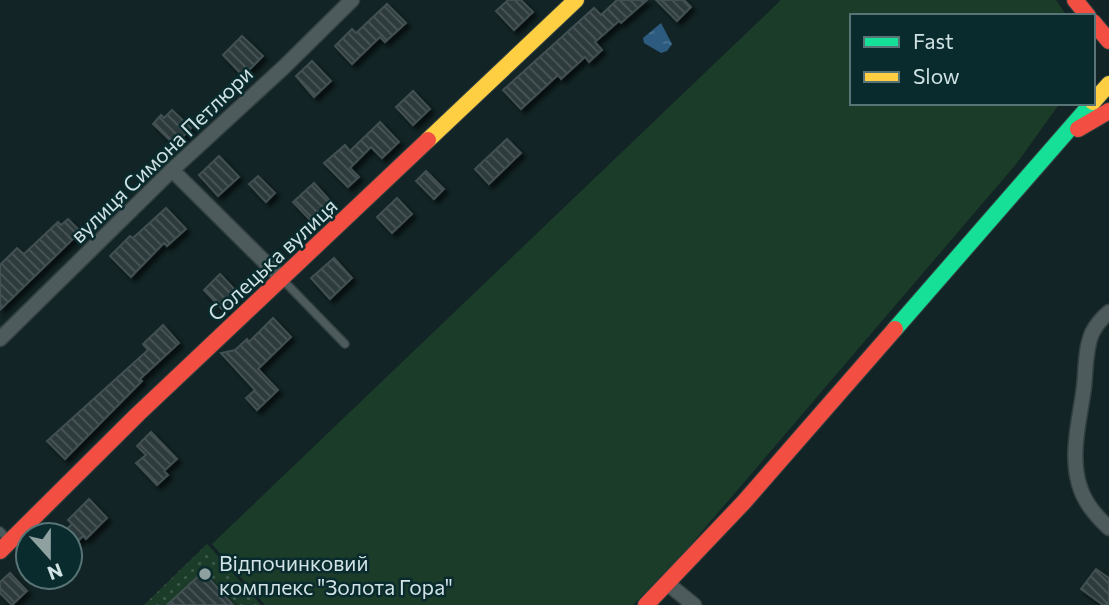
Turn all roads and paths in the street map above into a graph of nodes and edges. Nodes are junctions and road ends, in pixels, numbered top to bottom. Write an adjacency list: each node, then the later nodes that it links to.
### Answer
1 (352, 0): 11 (street, вулиця Симона Петлюри)
2 (576, 0): 12 (main road, Солецька вулиця)
3 (1095, 25): 4 (main road)
4 (1109, 41)
5 (1109, 84): 6 (main road)
6 (1095, 101)
7 (1079, 105): 10 (main road)
8 (1091, 105): 10 (main road)
9 (1109, 111): 10 (main road)
10 (1059, 141): 18 (main road)
11 (172, 170): 12 (street); 14 (street, вулиця Симона Петлюри)
12 (282, 279): 15 (lane); 17 (main road, Солецька вулиця)
13 (1109, 312): 16 (street)
14 (0, 339)
15 (345, 344)
16 (1109, 528)
17 (4, 541)
18 (668, 584): 19 (main road); 20 (street)
19 (646, 605)
20 (694, 605)

